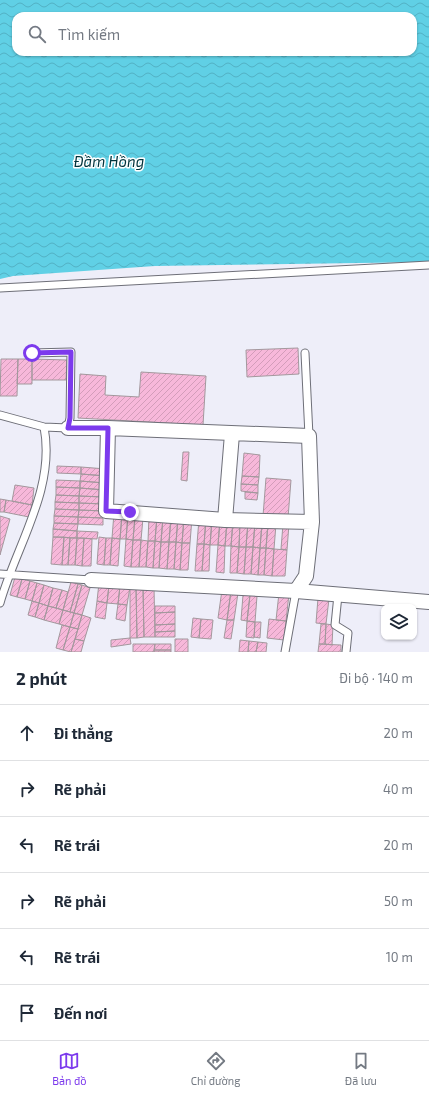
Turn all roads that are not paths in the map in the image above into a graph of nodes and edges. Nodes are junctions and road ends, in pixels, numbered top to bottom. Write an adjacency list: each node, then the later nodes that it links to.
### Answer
1 (429, 265): 2 (lane)
2 (0, 288)
3 (32, 353): 7 (lane)
4 (305, 354): 10 (lane)
5 (0, 415): 6 (lane)
6 (44, 427): 7 (lane); 14 (lane)
7 (68, 428): 8 (street)
8 (108, 428): 9 (street); 11 (street)
9 (232, 434): 10 (street); 11 (street)
10 (309, 436): 12 (street)
11 (224, 520): 12 (street)
12 (312, 522): 16 (street)
13 (0, 574): 14 (lane)
14 (8, 576): 15 (lane); 19 (lane)
15 (91, 580): 16 (street)
16 (296, 591): 17 (street); 20 (lane)
17 (338, 595): 18 (street); 21 (lane)
18 (429, 602)
19 (0, 603)
20 (286, 652)
21 (346, 652)

